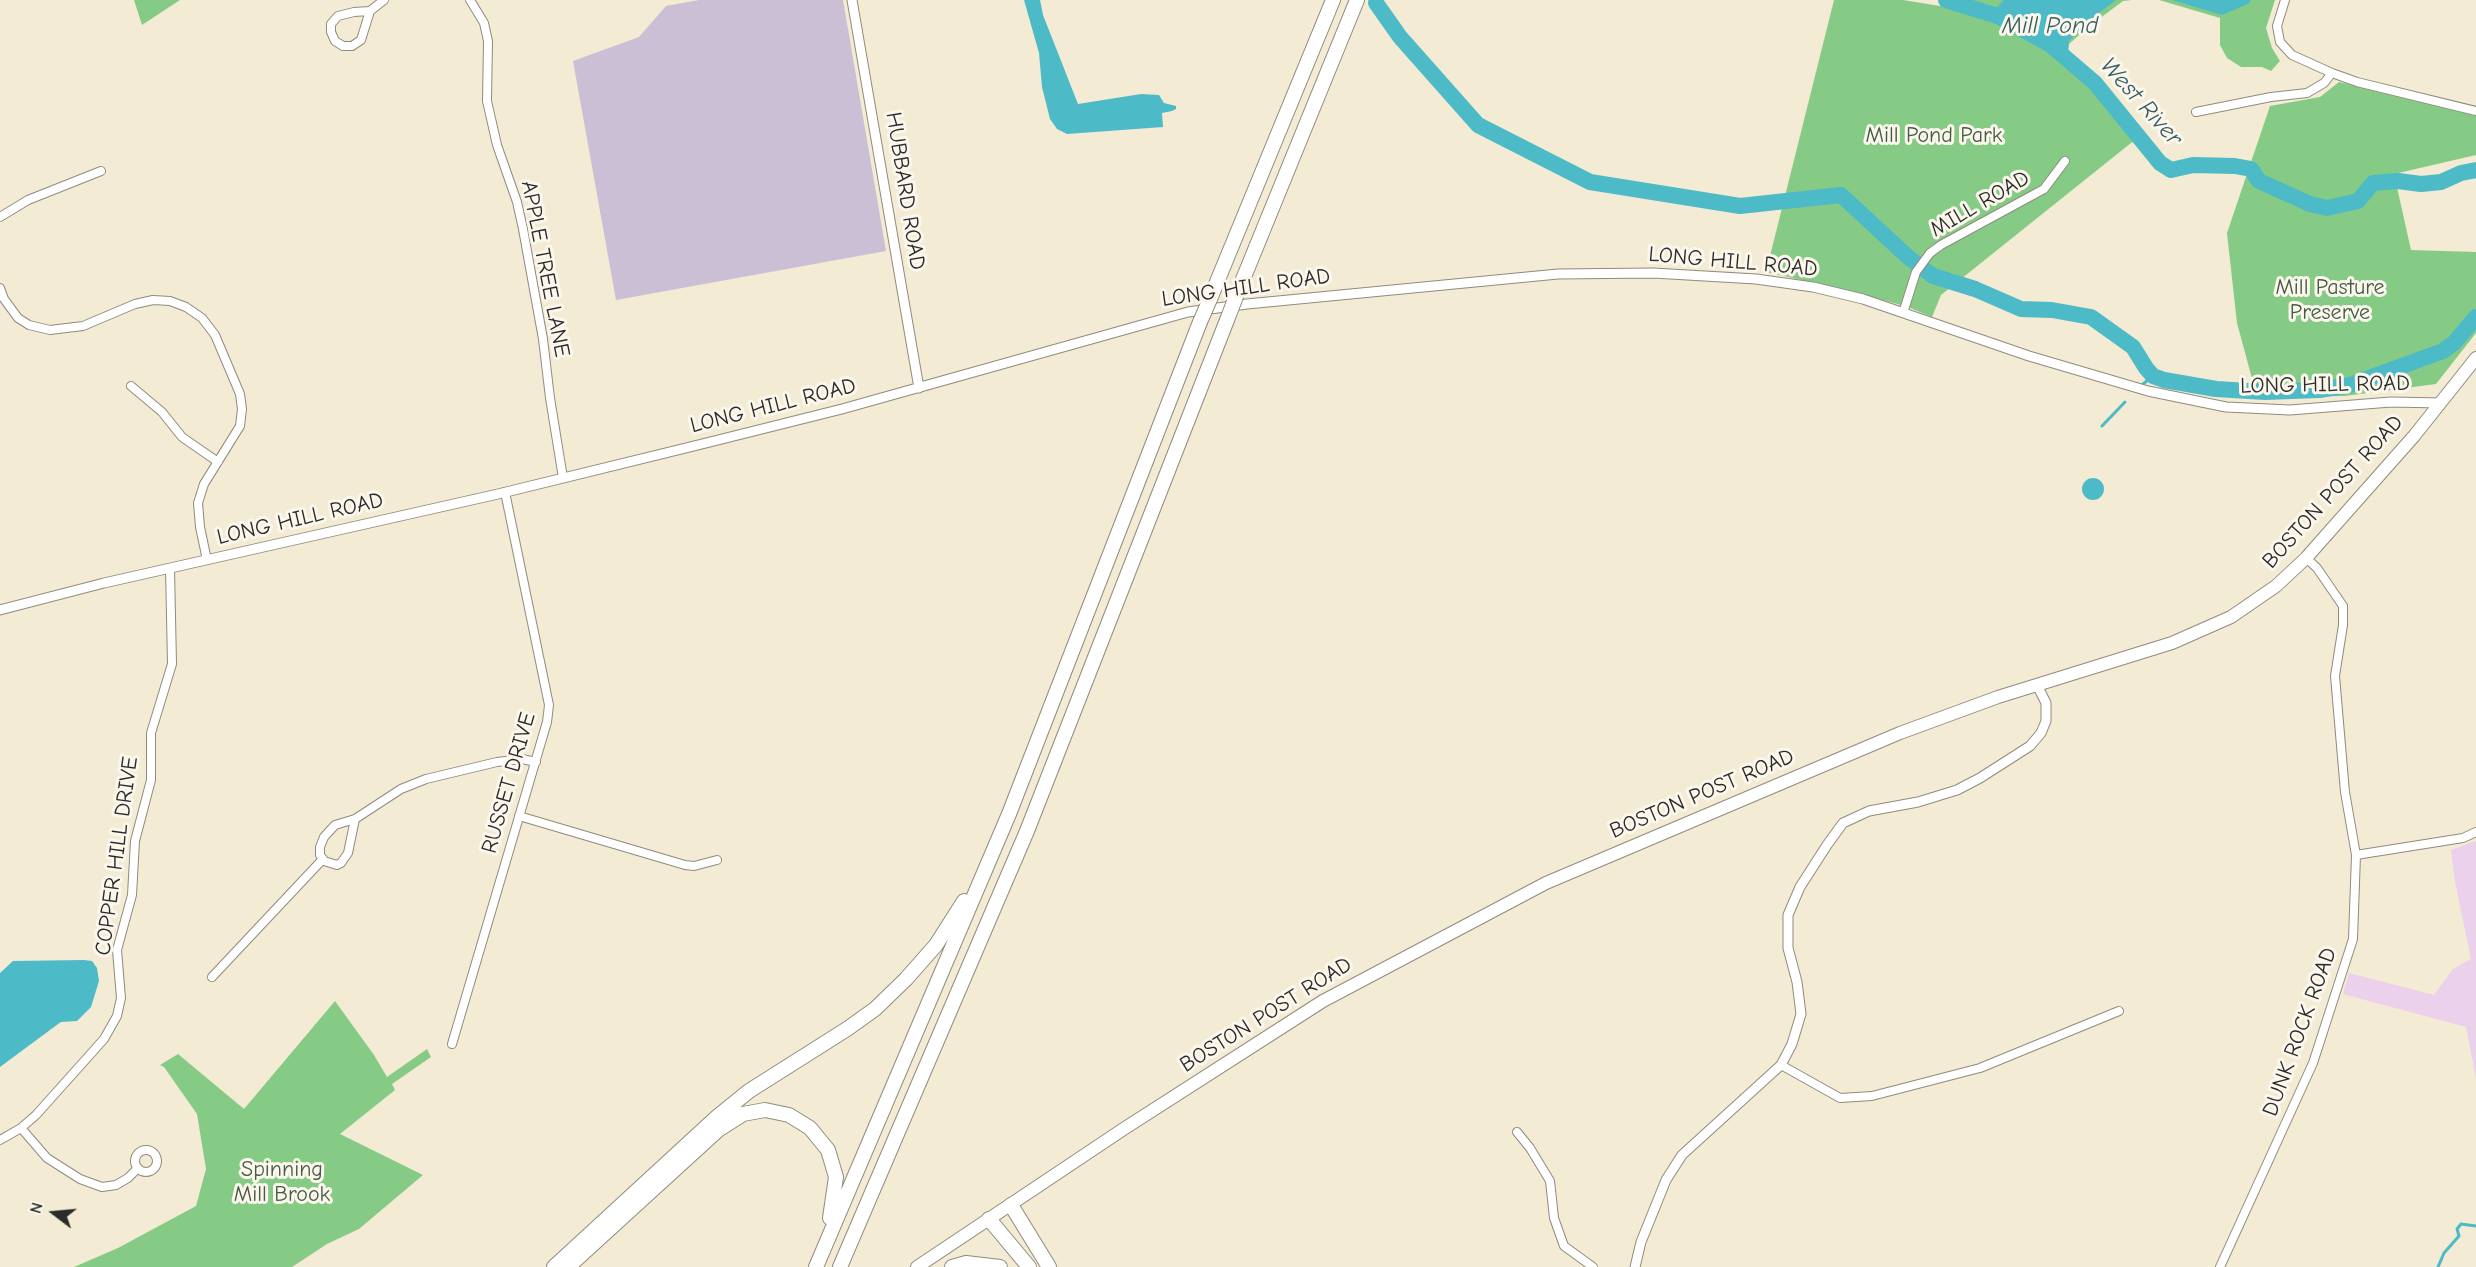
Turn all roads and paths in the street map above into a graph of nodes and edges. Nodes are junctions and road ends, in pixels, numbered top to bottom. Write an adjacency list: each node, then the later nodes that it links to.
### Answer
1 (384, 0): 7 (street)
2 (470, 0): 21 (street, APPLE TREE LANE)
3 (852, 0): 18 (street, HUBBARD ROAD)
4 (1333, 0): 29 (highway, bridge)
5 (1359, 0): 49 (highway, bridge)
6 (2285, 0): 8 (street)
7 (370, 11): 7 (street)
8 (2332, 73): 9 (street); 10 (street)
9 (2476, 111)
10 (2196, 112)
11 (2065, 161): 15 (street, MILL ROAD)
12 (101, 171): 13 (street)
13 (0, 217)
14 (0, 288): 20 (street)
15 (1903, 313): 18 (street, LONG HILL ROAD); 19 (street, LONG HILL ROAD)
16 (2476, 358): 19 (main road, BOSTON POST ROAD)
17 (131, 386): 20 (street)
18 (919, 388): 21 (street, LONG HILL ROAD)
19 (2440, 404): 23 (main road, BOSTON POST ROAD)
20 (218, 462): 24 (street)
21 (564, 478): 22 (street, LONG HILL ROAD)
22 (505, 492): 24 (street, LONG HILL ROAD); 28 (street, RUSSET DRIVE)
23 (2306, 558): 27 (main road, BOSTON POST ROAD); 33 (street, DUNK ROCK ROAD)
24 (207, 560): 25 (street, LONG HILL ROAD)
25 (170, 568): 26 (street, LONG HILL ROAD); 40 (street, COPPER HILL DRIVE)
26 (0, 609)
27 (2037, 685): 39 (street); 44 (main road, BOSTON POST ROAD)
28 (536, 762): 30 (street, RUSSET DRIVE); 31 (street)
29 (1009, 814): 46 (highway); 48 (highway)
30 (519, 816): 35 (street); 38 (street, RUSSET DRIVE)
31 (355, 819): 34 (street); 34 (street)
32 (2476, 832): 33 (street)
33 (2356, 855): 57 (street, DUNK ROCK ROAD)
34 (323, 859): 36 (street)
35 (717, 860)
36 (212, 977)
37 (2119, 1011): 39 (street)
38 (452, 1044)
39 (1781, 1065): 56 (street)
40 (21, 1128): 42 (street, COPPER HILL DRIVE); 43 (street)
41 (1517, 1132): 55 (street)
42 (0, 1140)
43 (138, 1168)
44 (1011, 1205): 45 (main road, BOSTON POST ROAD); 54 (highway)
45 (989, 1220): 50 (main road, BOSTON POST ROAD); 53 (highway)
46 (554, 1267)
47 (568, 1267): 48 (highway)
48 (814, 1267)
49 (840, 1267)
50 (917, 1267)
51 (952, 1267): 52 (highway)
52 (1000, 1267)
53 (1029, 1267)
54 (1049, 1267)
55 (1593, 1267)
56 (1635, 1267)
57 (2220, 1267)

